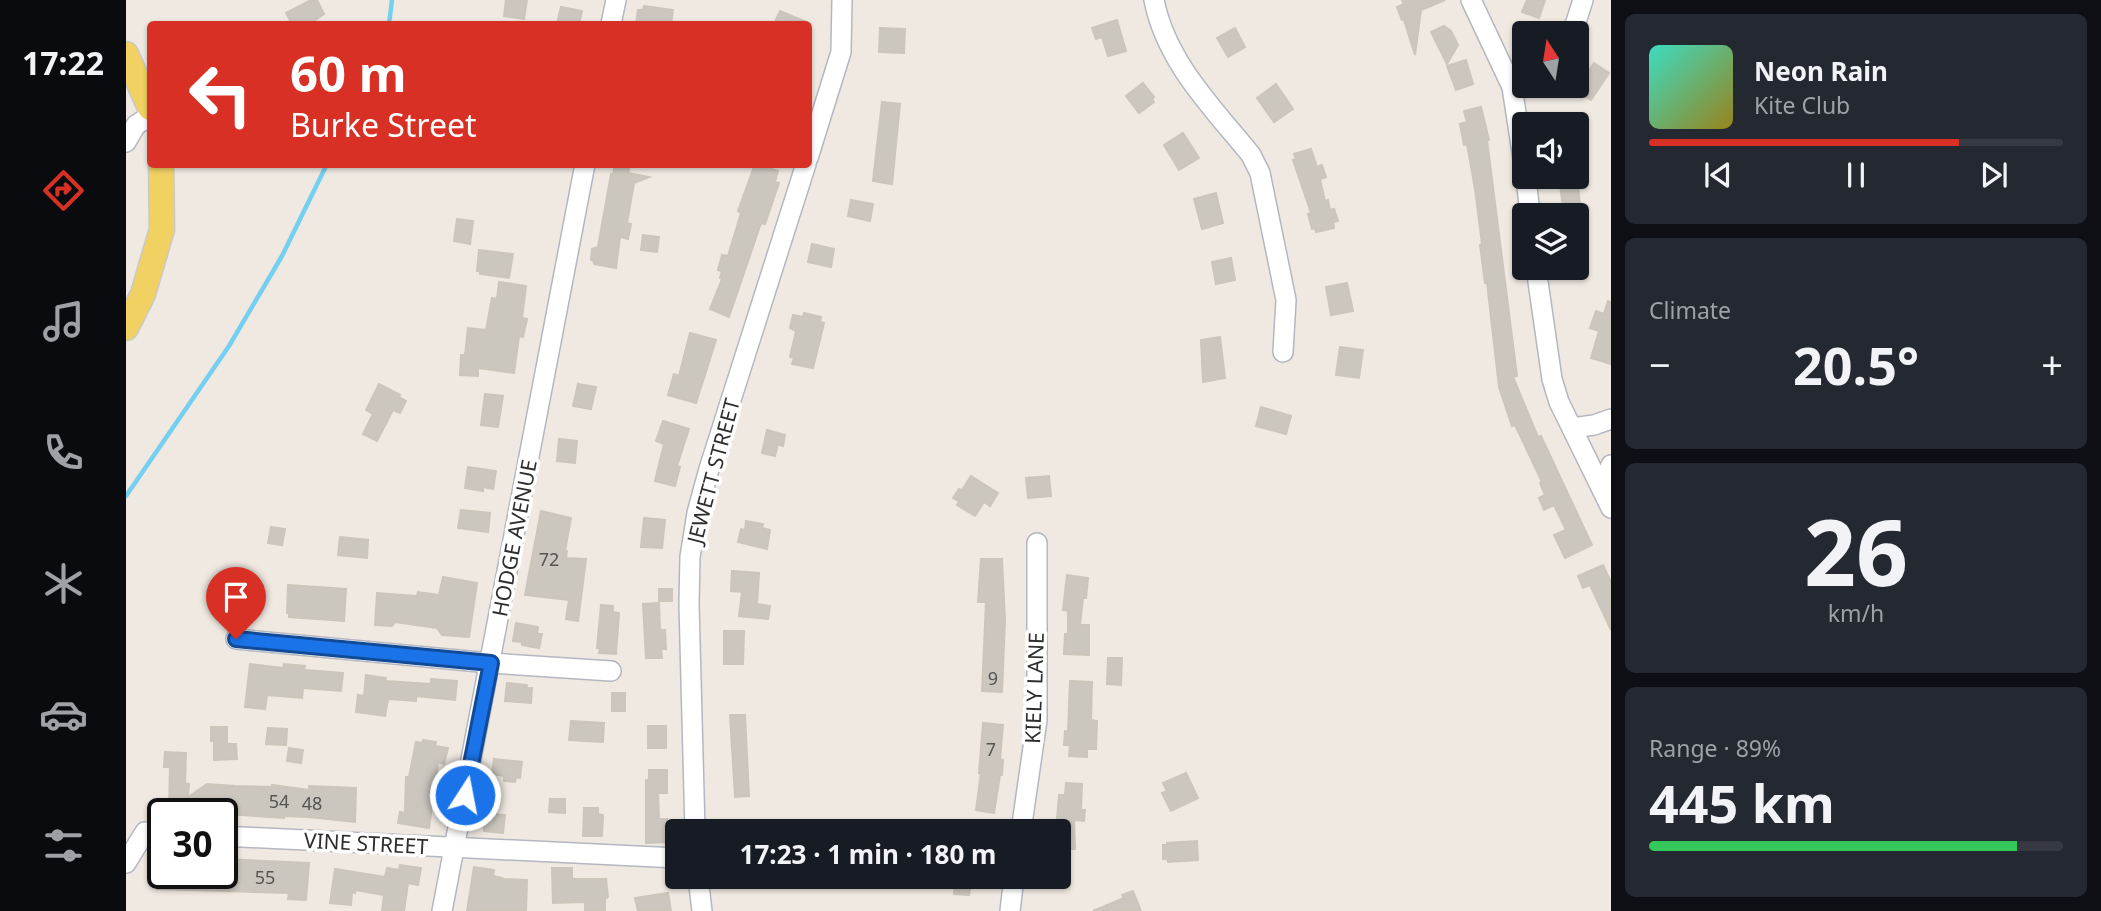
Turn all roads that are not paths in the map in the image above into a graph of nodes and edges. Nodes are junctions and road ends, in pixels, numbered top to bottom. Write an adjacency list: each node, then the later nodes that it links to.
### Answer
1 (616, 0): 6 (street)
2 (842, 0): 13 (street)
3 (1154, 0): 19 (street)
4 (1471, 0): 9 (street)
5 (1583, 0): 7 (street)
6 (612, 21)
7 (1576, 21)
8 (128, 65): 10 (main road)
9 (1512, 72)
10 (147, 102)
11 (147, 118): 12 (street)
12 (126, 142)
13 (812, 145)
14 (161, 168): 18 (main road)
15 (584, 168): 27 (street, HODGE AVENUE)
16 (805, 168): 29 (street, JEWETT STREET)
17 (1538, 280): 21 (street)
18 (126, 328)
19 (1283, 352)
20 (1611, 419): 21 (street)
21 (1572, 428): 23 (street)
22 (1611, 465): 23 (street)
23 (1602, 489): 24 (street)
24 (1611, 508)
25 (1037, 543): 30 (street, KIELY LANE)
26 (236, 639): 27 (street)
27 (491, 663): 28 (street); 33 (street, HODGE AVENUE)
28 (611, 671)
29 (695, 819)
30 (1023, 819)
31 (147, 832): 35 (street)
32 (238, 837): 33 (street, VINE STREET)
33 (454, 848): 34 (street, VINE STREET); 39 (street, HODGE AVENUE)
34 (665, 857)
35 (126, 863)
36 (699, 889): 40 (street)
37 (1012, 889): 38 (street)
38 (1010, 908)
39 (442, 911)
40 (702, 911)

